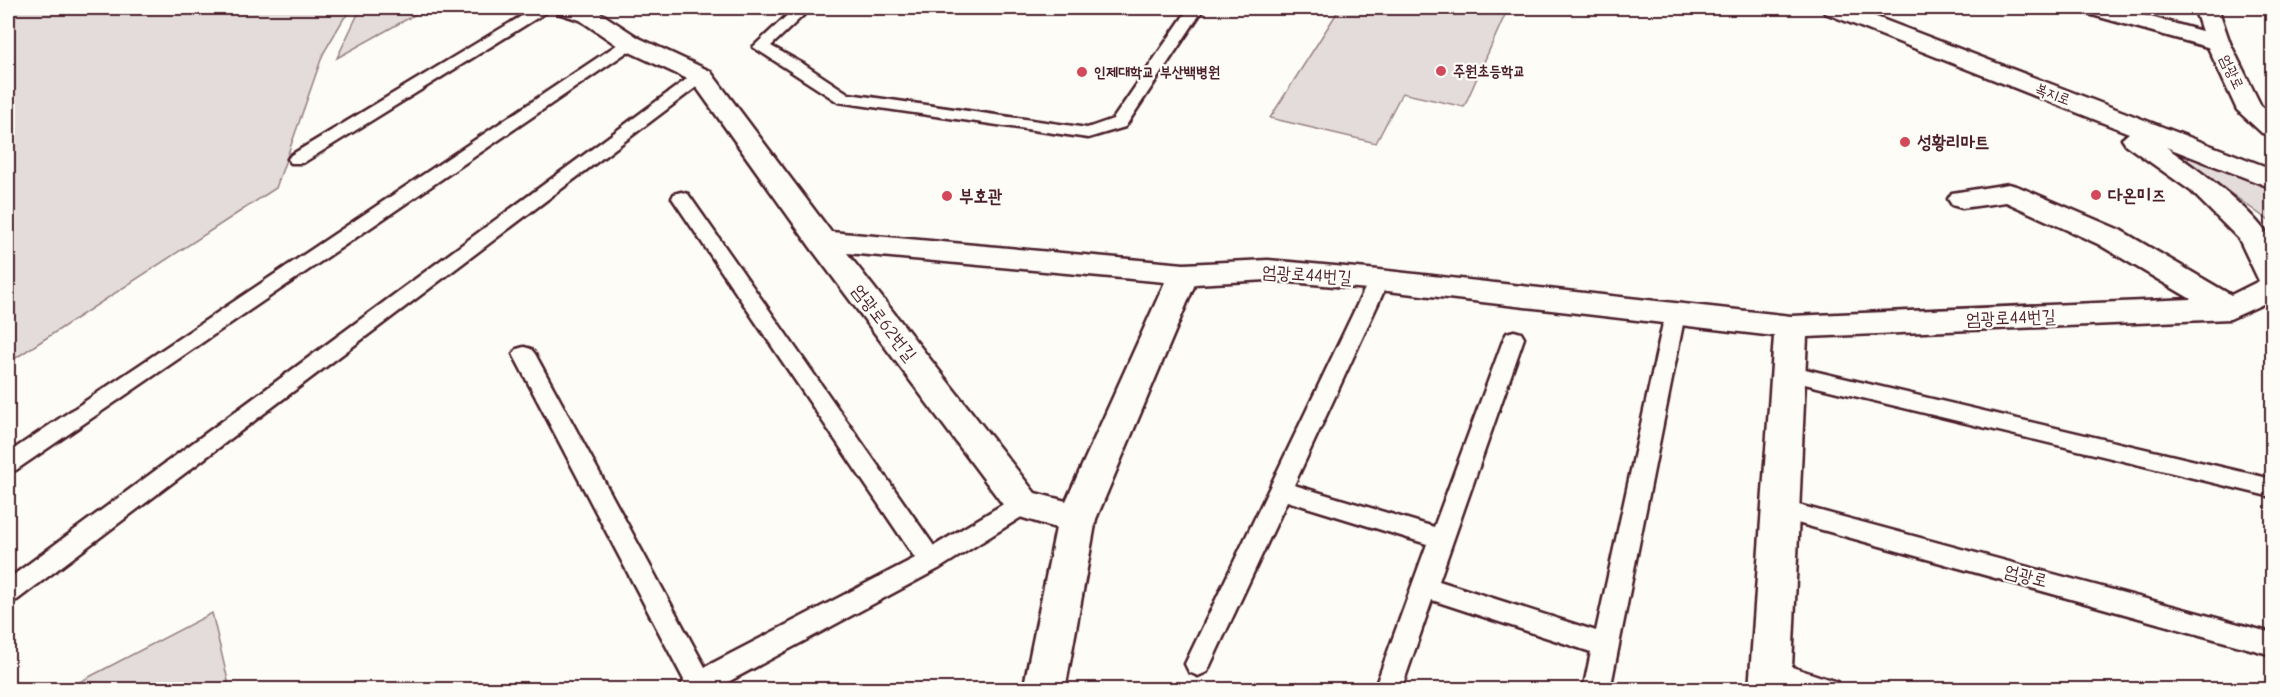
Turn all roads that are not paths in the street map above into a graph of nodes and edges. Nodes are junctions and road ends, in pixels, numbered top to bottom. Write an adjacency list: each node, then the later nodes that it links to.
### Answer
1 (545, 8): 13 (lane)
2 (804, 8): 3 (lane)
3 (1196, 8)
4 (1833, 8): 11 (street, 복지로)
5 (2093, 8): 9 (street)
6 (2206, 8): 9 (street, 엄광로)
7 (583, 10): 8 (street, 엄광로62번길)
8 (630, 43): 10 (street, 엄광로62번길); 28 (lane)
9 (2218, 44): 12 (street, 엄광로)
10 (701, 76): 17 (street, 엄광로62번길); 37 (lane)
11 (2096, 111): 14 (street, 복지로); 19 (street)
12 (2272, 127)
13 (297, 159)
14 (2272, 179)
15 (681, 198): 35 (lane)
16 (1962, 199): 22 (street)
17 (822, 241): 18 (street, 엄광로44번길); 31 (street, 엄광로62번길)
18 (1184, 274): 20 (street, 엄광로44번길); 33 (street)
19 (2272, 277)
20 (1379, 280): 23 (street, 엄광로44번길); 30 (lane)
21 (2272, 288): 22 (street, 엄광로44번길)
22 (2230, 308): 24 (street, 엄광로44번길)
23 (1675, 314): 24 (street, 엄광로44번길); 39 (lane)
24 (1791, 327): 27 (street)
25 (1514, 338): 34 (lane)
26 (524, 354): 42 (lane)
27 (1788, 373): 29 (lane); 32 (street)
28 (8, 464)
29 (2272, 488)
30 (1279, 489): 34 (lane); 40 (lane)
31 (1023, 504): 33 (street); 35 (lane)
32 (1780, 509): 38 (lane, 엄광로); 41 (street)
33 (1077, 519): 43 (street)
34 (1442, 538): 36 (lane)
35 (931, 561): 42 (lane)
36 (1425, 587): 39 (lane); 44 (lane)
37 (8, 593)
38 (2272, 644)
39 (1605, 645): 45 (lane)
40 (1198, 664)
41 (1770, 681): 46 (lane)
42 (696, 686)
43 (1044, 690)
44 (1387, 690)
45 (1596, 690)
46 (1827, 690)

